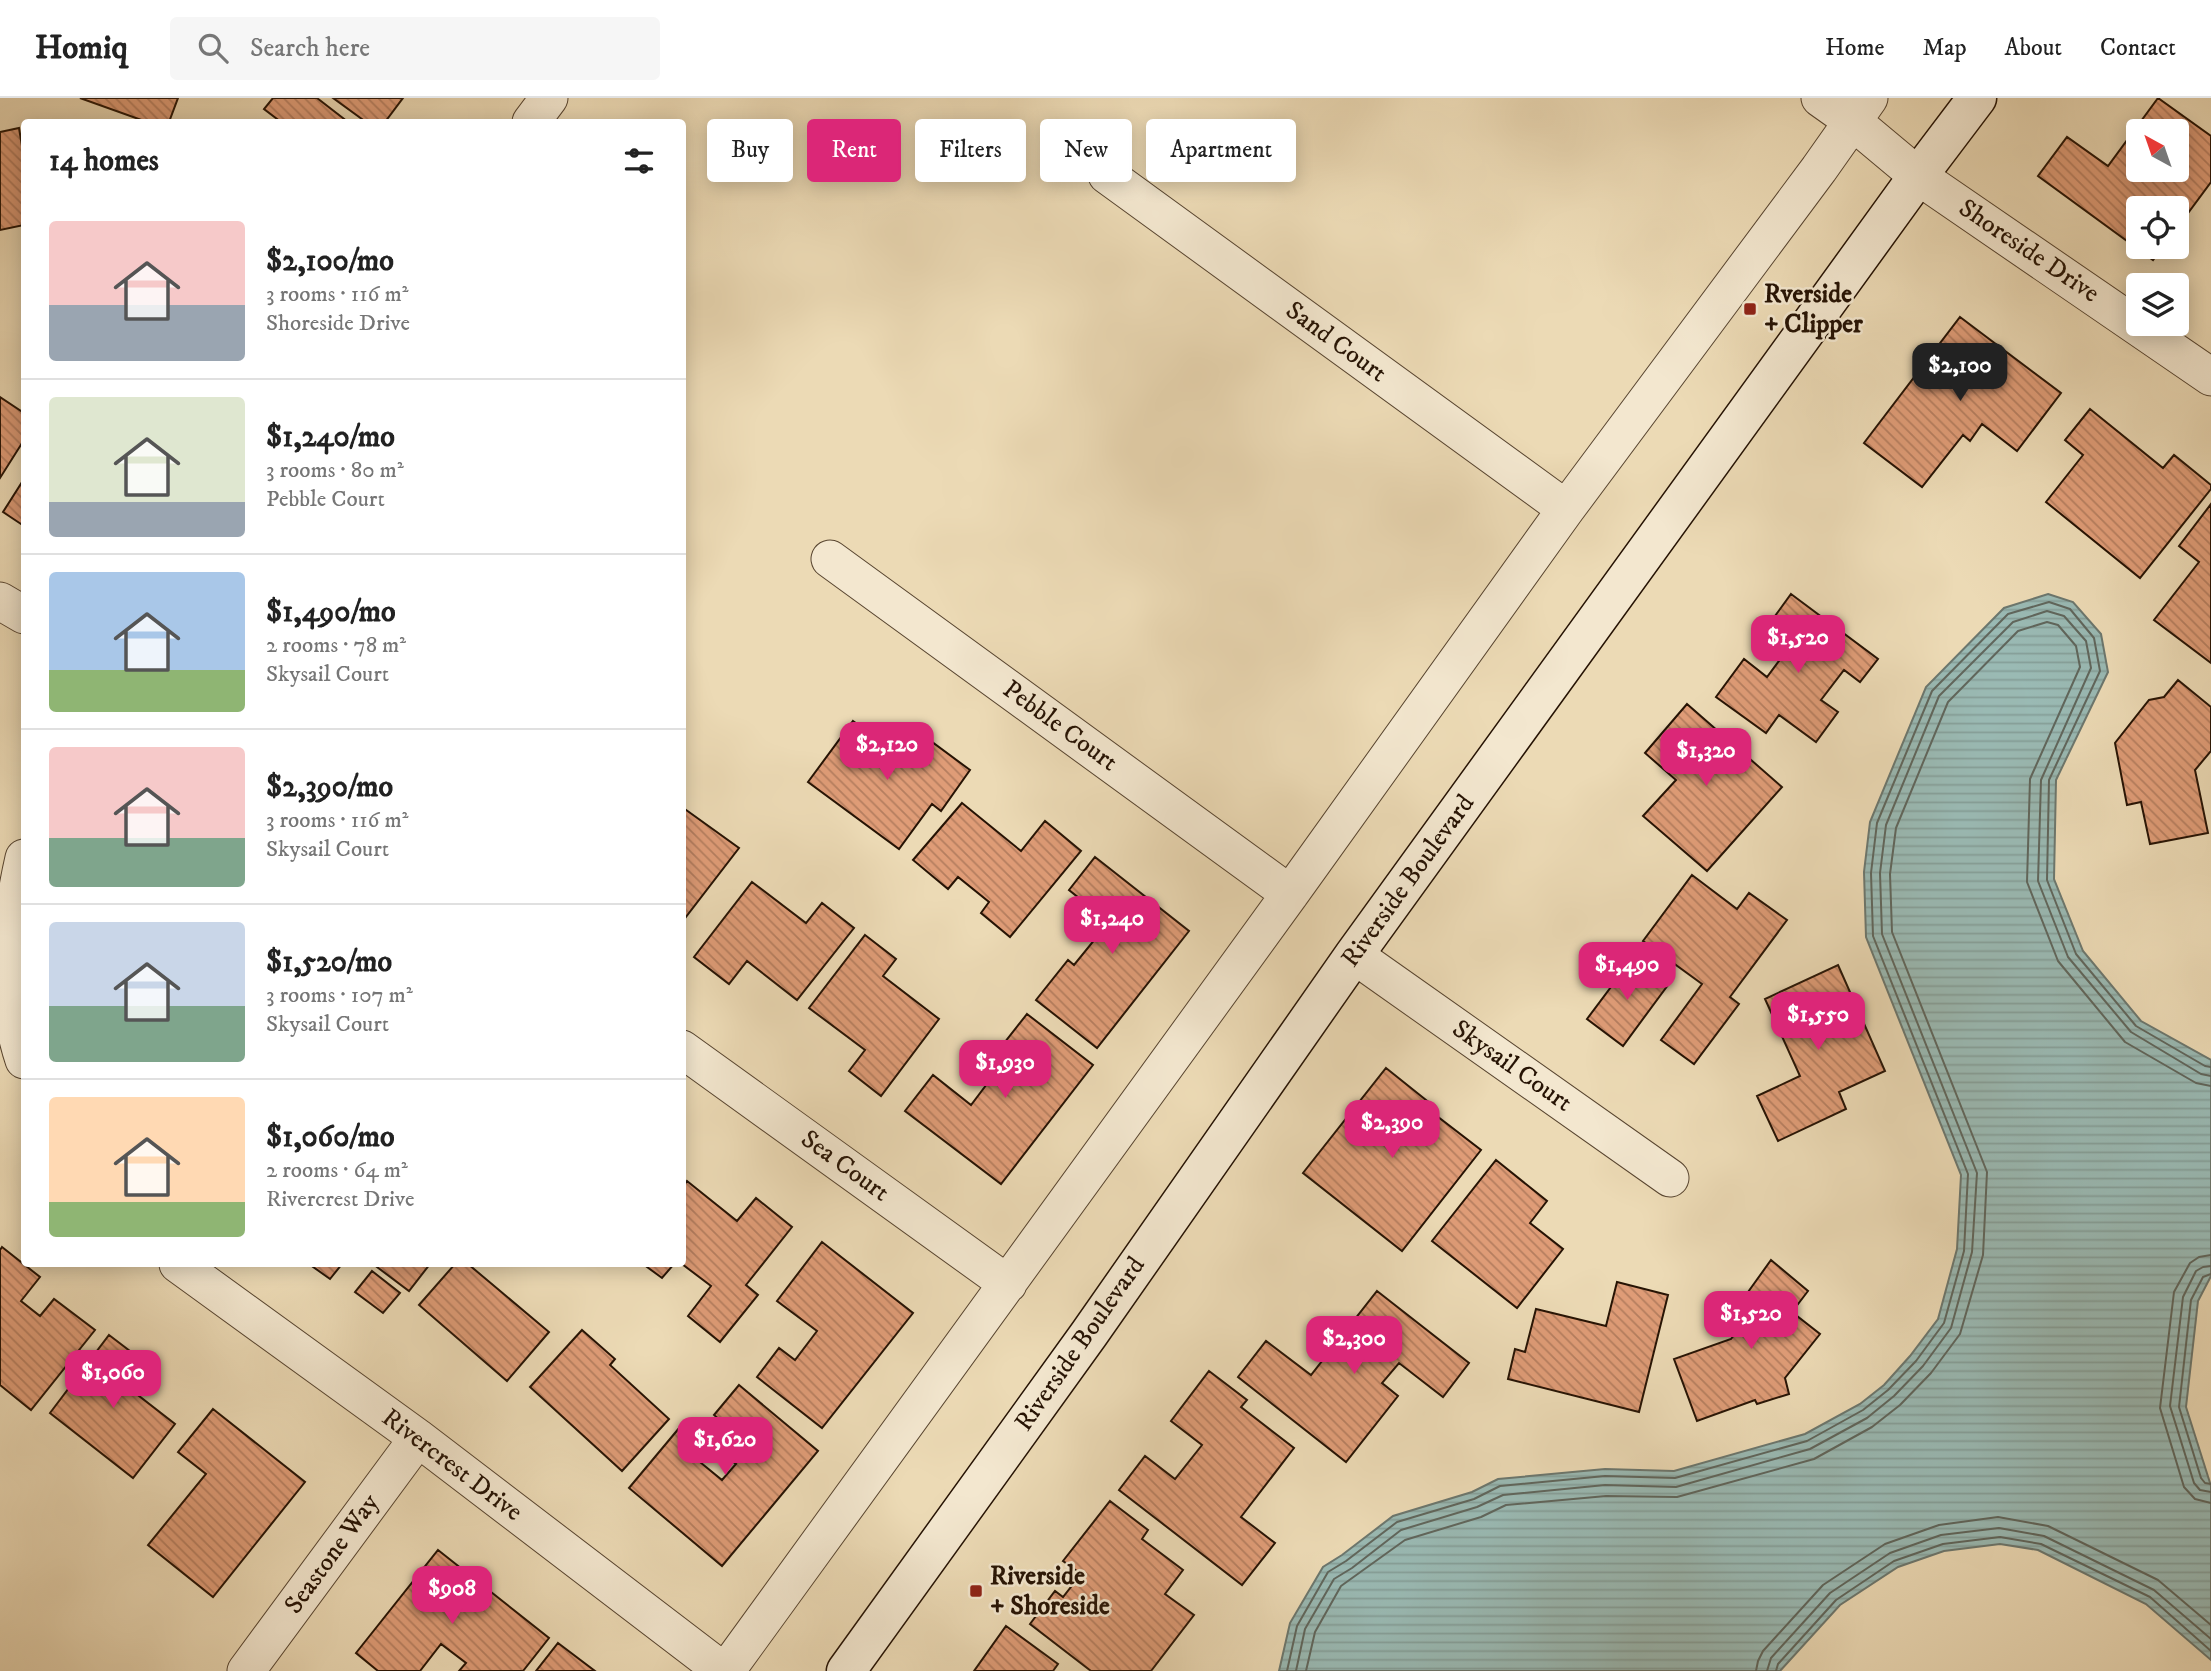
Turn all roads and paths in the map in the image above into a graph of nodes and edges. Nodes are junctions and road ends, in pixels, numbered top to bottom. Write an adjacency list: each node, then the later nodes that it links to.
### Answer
1 (549, 98): 5 (street)
2 (1821, 98): 4 (street, Shoreside Drive)
3 (1978, 98): 6 (main road, Riverside Boulevard)
4 (1860, 109): 6 (street, Shoreside Drive); 9 (street)
5 (533, 119)
6 (1918, 176): 8 (street, Shoreside Drive); 15 (main road, Riverside Boulevard)
7 (1117, 182): 9 (street, Sand Court)
8 (2210, 374)
9 (1566, 509): 14 (street)
10 (830, 559): 14 (street, Pebble Court)
11 (0, 601): 12 (street)
12 (21, 613)
13 (21, 871): 16 (street)
14 (1290, 894): 21 (street)
15 (1354, 955): 19 (street, Skysail Court); 25 (main road, Riverside Boulevard)
16 (7, 1022): 18 (street)
17 (686, 1052): 21 (street, Sea Court)
18 (21, 1053)
19 (1670, 1178)
20 (182, 1267): 22 (street, Rivercrest Drive)
21 (1008, 1284): 24 (street)
22 (418, 1437): 23 (street, Seastone Way); 24 (street, Rivercrest Drive)
23 (246, 1671)
24 (725, 1671)
25 (846, 1671)

